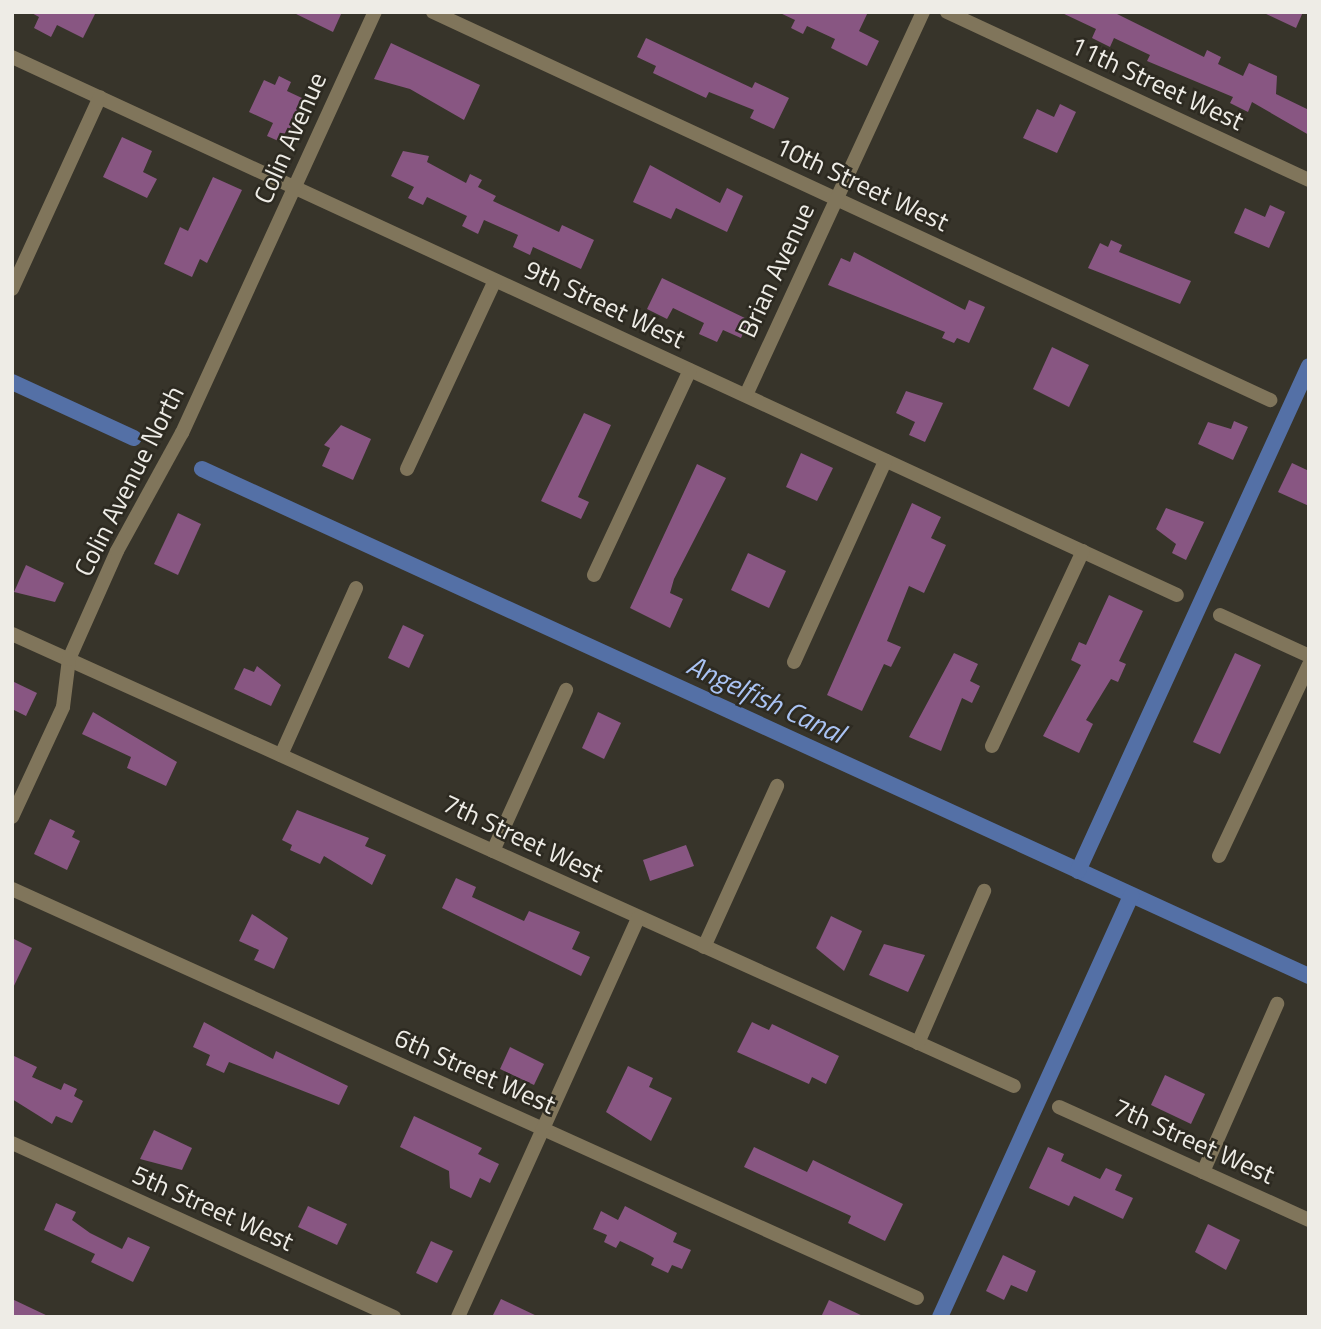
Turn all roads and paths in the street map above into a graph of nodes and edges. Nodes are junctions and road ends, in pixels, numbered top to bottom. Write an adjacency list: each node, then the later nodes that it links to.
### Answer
1 (374, 12): 8 (street, Colin Avenue)
2 (433, 12): 9 (street, 10th Street West)
3 (923, 12): 9 (street, Brian Avenue)
4 (947, 12): 7 (street, 11th Street West)
5 (12, 57): 6 (street, 9th Street West)
6 (100, 97): 8 (street, 9th Street West); 12 (street)
7 (1309, 180)
8 (295, 186): 10 (street, 9th Street West); 11 (street, Colin Avenue)
9 (836, 199): 14 (street, Brian Avenue); 15 (street, 10th Street West)
10 (495, 280): 13 (street, 9th Street West); 17 (street)
11 (251, 285): 25 (street, Colin Avenue North)
12 (12, 289)
13 (690, 370): 14 (street, 9th Street West); 19 (street)
14 (746, 395): 16 (street, 9th Street West)
15 (1270, 400)
16 (885, 461): 18 (street, 9th Street West); 26 (street)
17 (407, 469)
18 (1083, 551): 21 (street, 9th Street West); 29 (street)
19 (594, 575)
20 (356, 588): 30 (street)
21 (1177, 596)
22 (1220, 615): 24 (street)
23 (12, 634): 25 (street, 7th Street West)
24 (1309, 656)
25 (69, 659): 30 (street, 7th Street West); 32 (street, Colin Avenue North)
26 (794, 662)
27 (1309, 665): 34 (street)
28 (566, 690): 33 (street)
29 (992, 746)
30 (281, 755): 33 (street, 7th Street West)
31 (777, 786): 38 (street)
32 (12, 817)
33 (493, 851): 37 (street, 7th Street West)
34 (1219, 856)
35 (12, 889): 43 (street, 6th Street West)
36 (984, 891): 40 (street)
37 (638, 918): 38 (street, 7th Street West); 43 (street)
38 (704, 947): 40 (street, 7th Street West)
39 (1277, 1004): 45 (street)
40 (918, 1043): 41 (street, 7th Street West)
41 (1014, 1086)
42 (1059, 1107): 45 (street, 7th Street West)
43 (544, 1129): 47 (street, 6th Street West); 49 (street)
44 (12, 1143): 48 (street, 5th Street West)
45 (1203, 1172): 46 (street, 7th Street West)
46 (1309, 1220)
47 (917, 1298)
48 (394, 1317)
49 (458, 1317)

